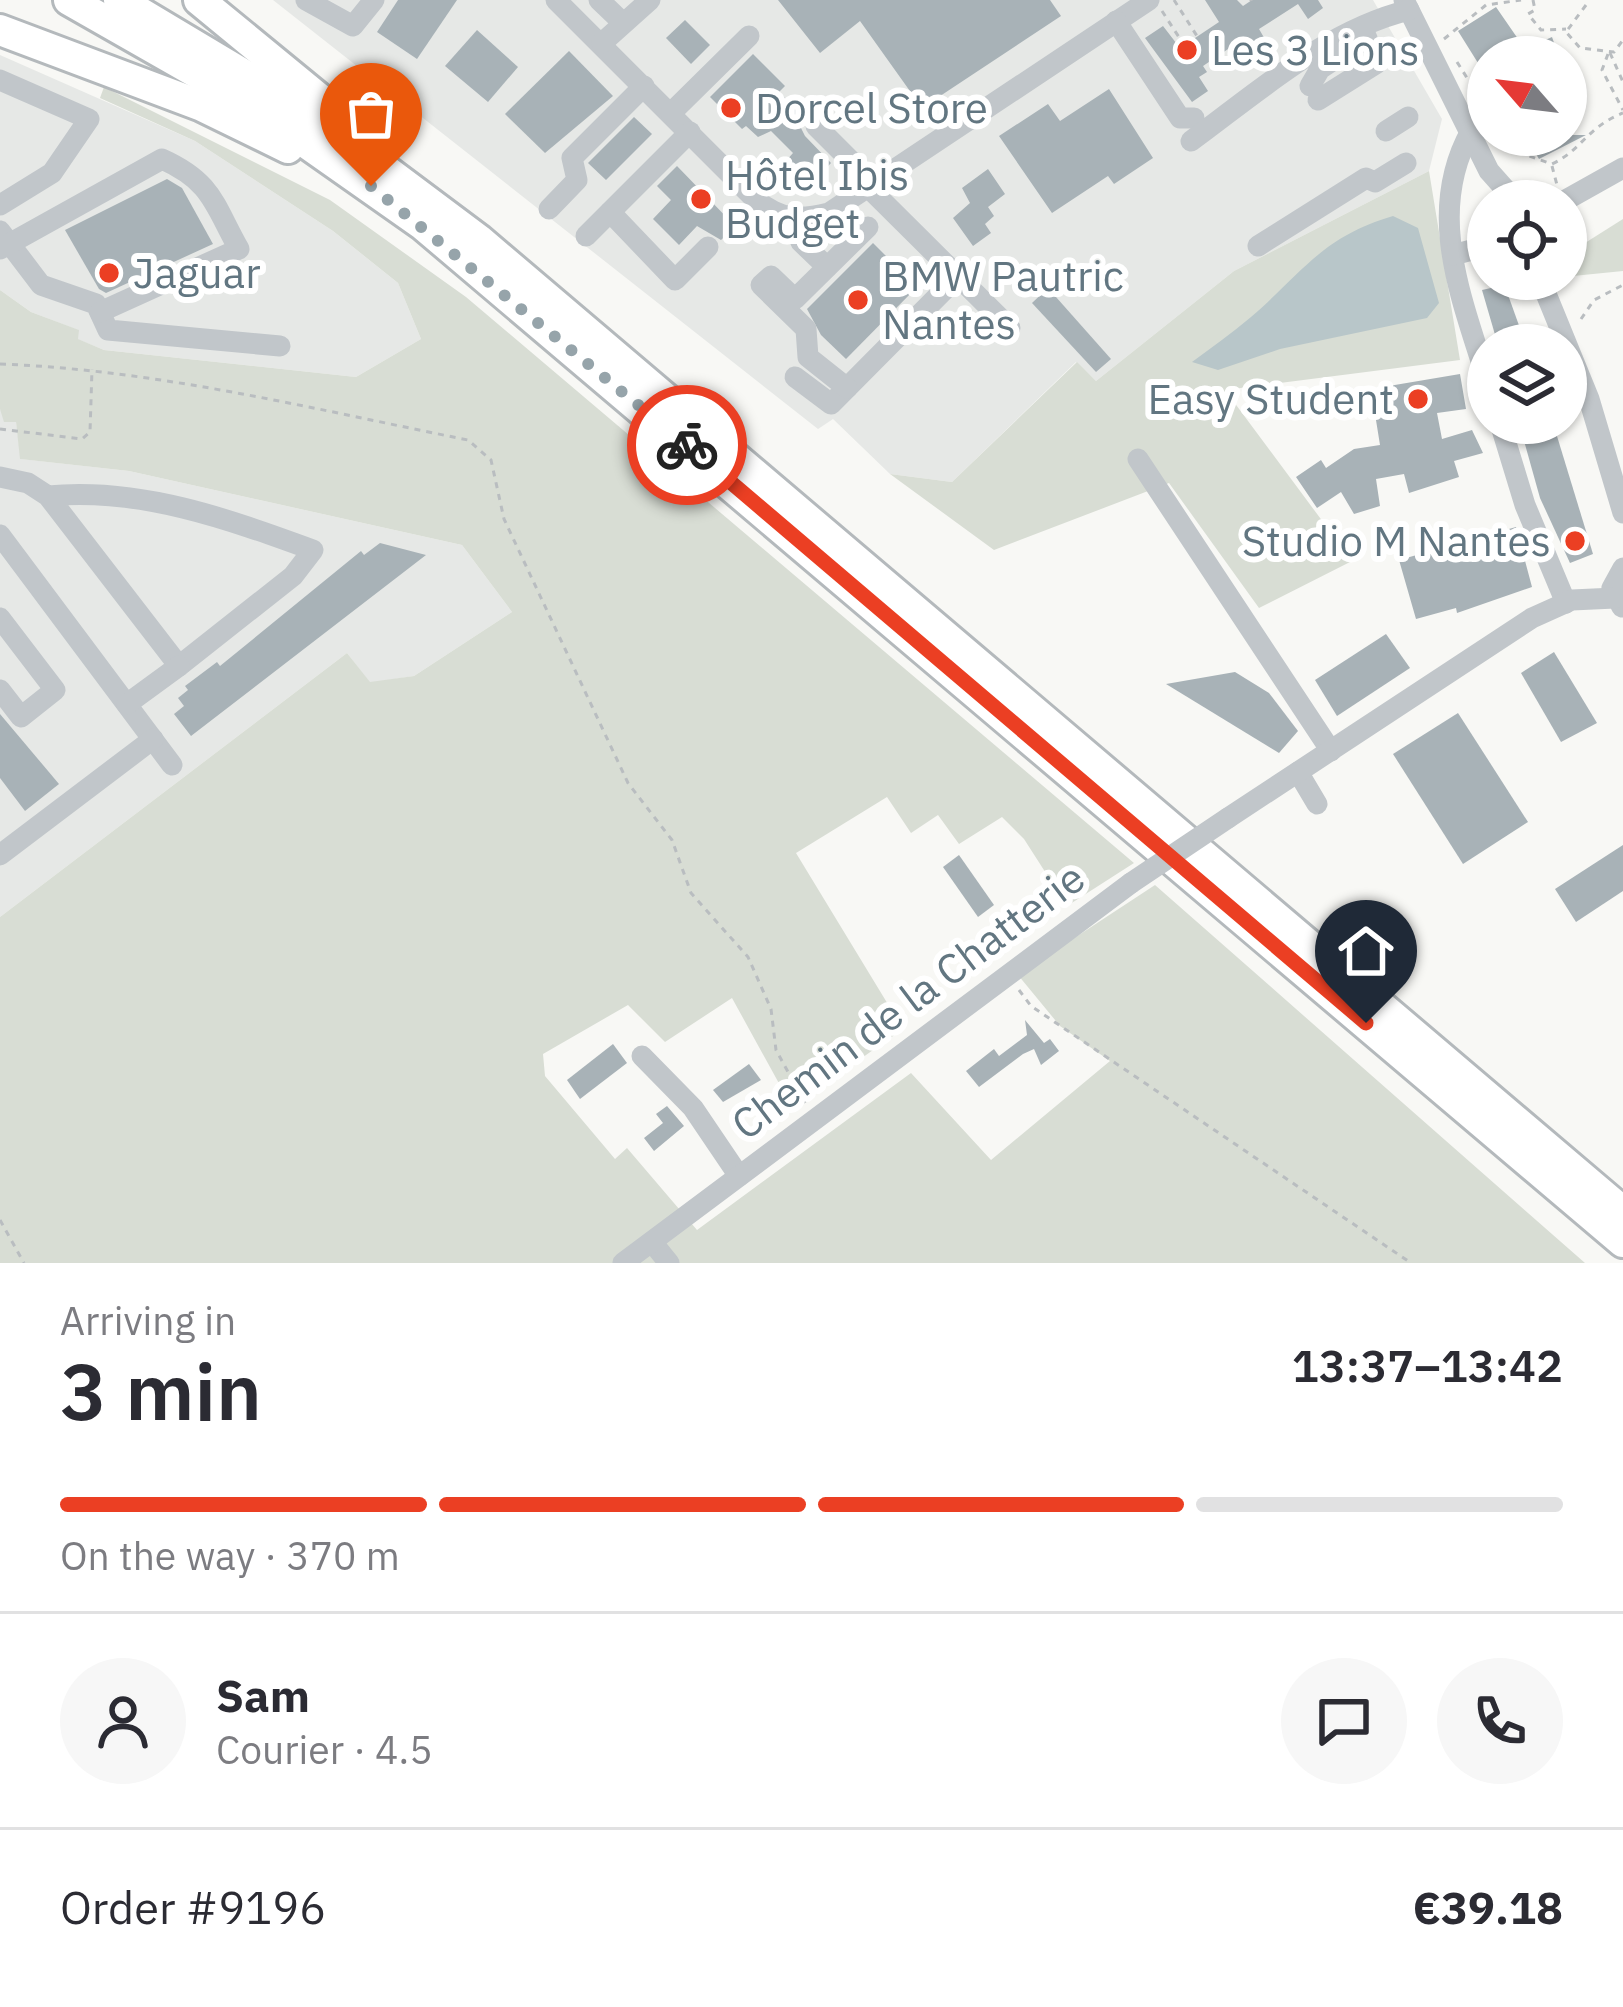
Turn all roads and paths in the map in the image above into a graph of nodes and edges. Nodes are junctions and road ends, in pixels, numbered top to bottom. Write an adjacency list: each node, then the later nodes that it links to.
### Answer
1 (69, 0): 55 (highway)
2 (119, 0): 46 (highway)
3 (199, 0): 46 (highway)
4 (306, 0): 5 (street)
5 (374, 0)
6 (556, 0): 25 (street)
7 (599, 0): 18 (street)
8 (650, 0): 18 (street)
9 (1152, 0): 16 (path); 17 (street)
10 (1174, 0): 15 (path)
11 (1521, 0): 24 (path)
12 (1533, 0): 19 (path)
13 (1406, 5): 26 (street); 38 (street)
14 (1586, 5): 19 (path)
15 (1180, 10): 16 (path); 22 (path)
16 (1167, 19): 27 (path)
17 (1116, 21): 26 (street); 49 (street)
18 (622, 22): 25 (street)
19 (1568, 29): 28 (path)
20 (0, 30): 55 (highway)
21 (749, 36): 36 (street)
22 (1197, 36)
23 (1623, 40): 28 (path)
24 (1443, 41)
25 (602, 43): 34 (street)
26 (1346, 43): 30 (street)
27 (1184, 45)
28 (1609, 52): 33 (path); 35 (path)
29 (1455, 58): 31 (path)
30 (1377, 63)
31 (1467, 77)
32 (0, 80): 51 (street)
33 (1623, 82)
34 (644, 86): 36 (street); 52 (street)
35 (1623, 111): 42 (path)
36 (671, 113): 41 (street)
37 (1408, 117): 40 (street)
38 (1467, 123)
39 (816, 126): 49 (street)
40 (1386, 131)
41 (690, 132): 53 (street); 54 (street)
42 (1587, 133)
43 (1467, 138): 62 (street)
44 (1524, 156): 45 (path)
45 (1567, 156)
46 (372, 158): 100 (highway)
47 (1406, 163): 59 (street)
48 (1623, 168): 50 (street)
49 (871, 185): 54 (street); 64 (street)
50 (1587, 188)
51 (0, 205)
52 (549, 209)
53 (610, 212): 57 (street); 60 (street)
54 (792, 218): 63 (street)
55 (423, 225): 103 (highway)
56 (868, 226): 63 (street)
57 (586, 236)
58 (3, 241): 67 (street); 67 (street)
59 (1258, 246)
60 (708, 248)
61 (1467, 251): 62 (street)
62 (1453, 255): 69 (street)
63 (827, 267): 75 (street)
64 (958, 276): 70 (street); 75 (street)
65 (1623, 284): 68 (path)
66 (1549, 300): 81 (street)
67 (100, 312): 71 (street)
68 (1581, 319)
69 (1472, 324)
70 (1010, 328)
71 (280, 346)
72 (0, 364): 73 (path)
73 (92, 368): 76 (path); 98 (path)
74 (795, 377): 75 (street)
75 (847, 388)
76 (0, 429)
77 (1507, 444): 84 (street)
78 (1138, 459): 91 (street)
79 (0, 477): 80 (street)
80 (47, 496): 87 (street); 87 (street)
81 (1623, 513)
82 (0, 536): 89 (street)
83 (1623, 568): 85 (street)
84 (1566, 603): 85 (street, Chemin de la Chatterie); 91 (street, Chemin de la Chatterie)
85 (1619, 603)
86 (0, 618): 88 (street)
87 (178, 666): 89 (street)
88 (0, 690)
89 (127, 704): 90 (street)
90 (153, 739): 92 (street); 95 (street)
91 (1331, 751): 93 (street, Chemin de la Chatterie)
92 (172, 765)
93 (1298, 772): 94 (street); 96 (street, Chemin de la Chatterie, bridge)
94 (1317, 804)
95 (0, 855)
96 (1007, 974): 98 (street, Chemin de la Chatterie); 107 (path)
97 (642, 1055): 99 (street)
98 (817, 1118): 99 (street, Chemin de la Chatterie)
99 (739, 1177): 102 (street, Chemin de la Chatterie)
100 (1623, 1212)
101 (0, 1220): 104 (path)
102 (652, 1242): 105 (street, Chemin de la Chatterie); 106 (street)
103 (1623, 1242)
104 (24, 1263)
105 (623, 1263)
106 (669, 1263)
107 (1411, 1263)

